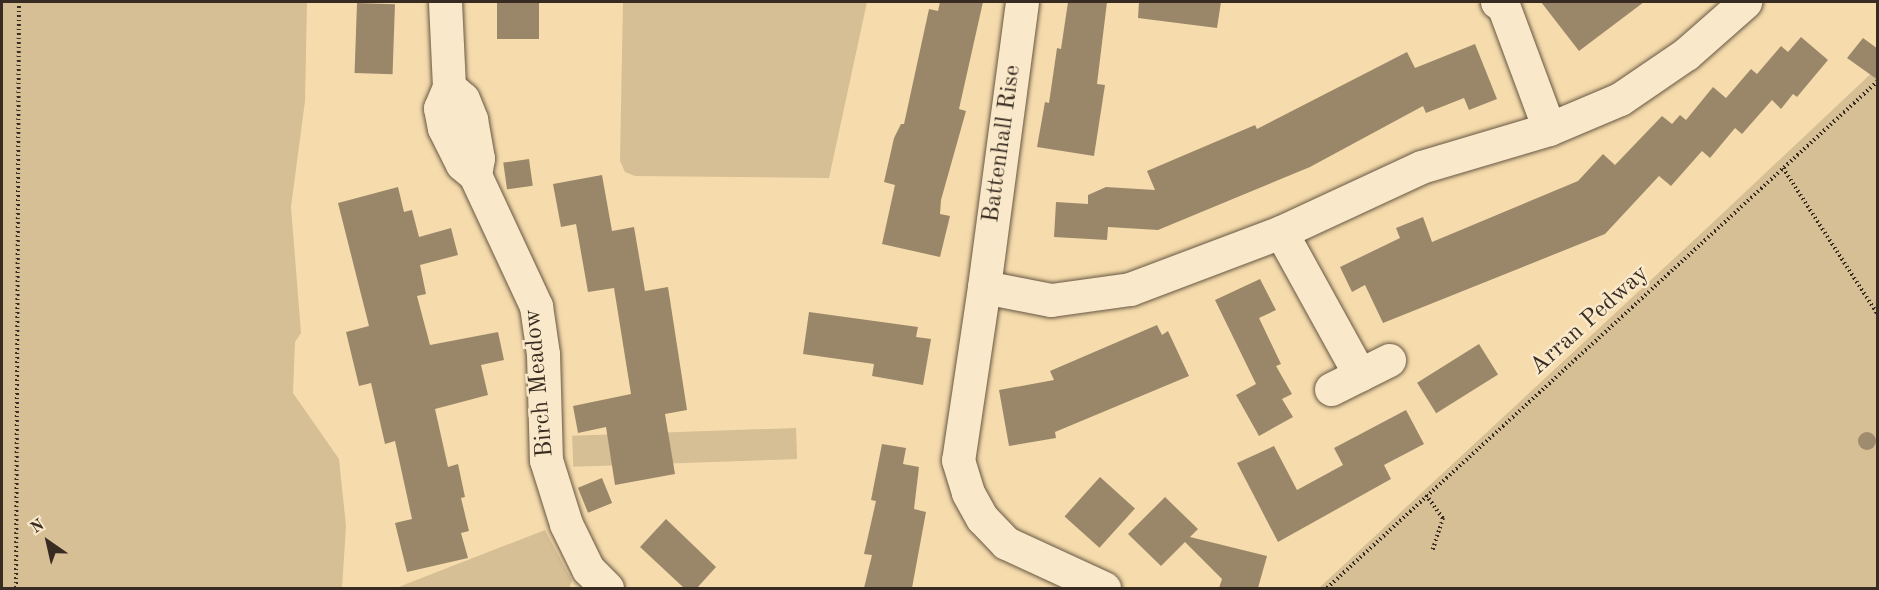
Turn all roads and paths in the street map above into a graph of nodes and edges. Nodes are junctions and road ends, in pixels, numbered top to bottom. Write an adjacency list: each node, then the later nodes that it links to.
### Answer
1 (19, 2): 17 (path)
2 (445, 2): 18 (street, Birch Meadow)
3 (1023, 2): 10 (street, Battenhall Rise)
4 (1497, 2): 7 (street)
5 (1745, 2): 7 (street)
6 (1878, 81): 8 (path, Arran Pedway)
7 (1549, 129): 9 (street)
8 (1783, 168): 11 (path); 15 (path, Arran Pedway)
9 (1281, 232): 10 (street); 13 (street)
10 (984, 287): 19 (street, Battenhall Rise)
11 (1878, 315)
12 (1389, 360): 13 (street)
13 (1360, 375): 14 (street)
14 (1331, 389)
15 (1426, 495): 16 (path); 20 (path, Arran Pedway)
16 (1432, 551)
17 (16, 588)
18 (607, 588)
19 (1104, 588)
20 (1327, 588)

